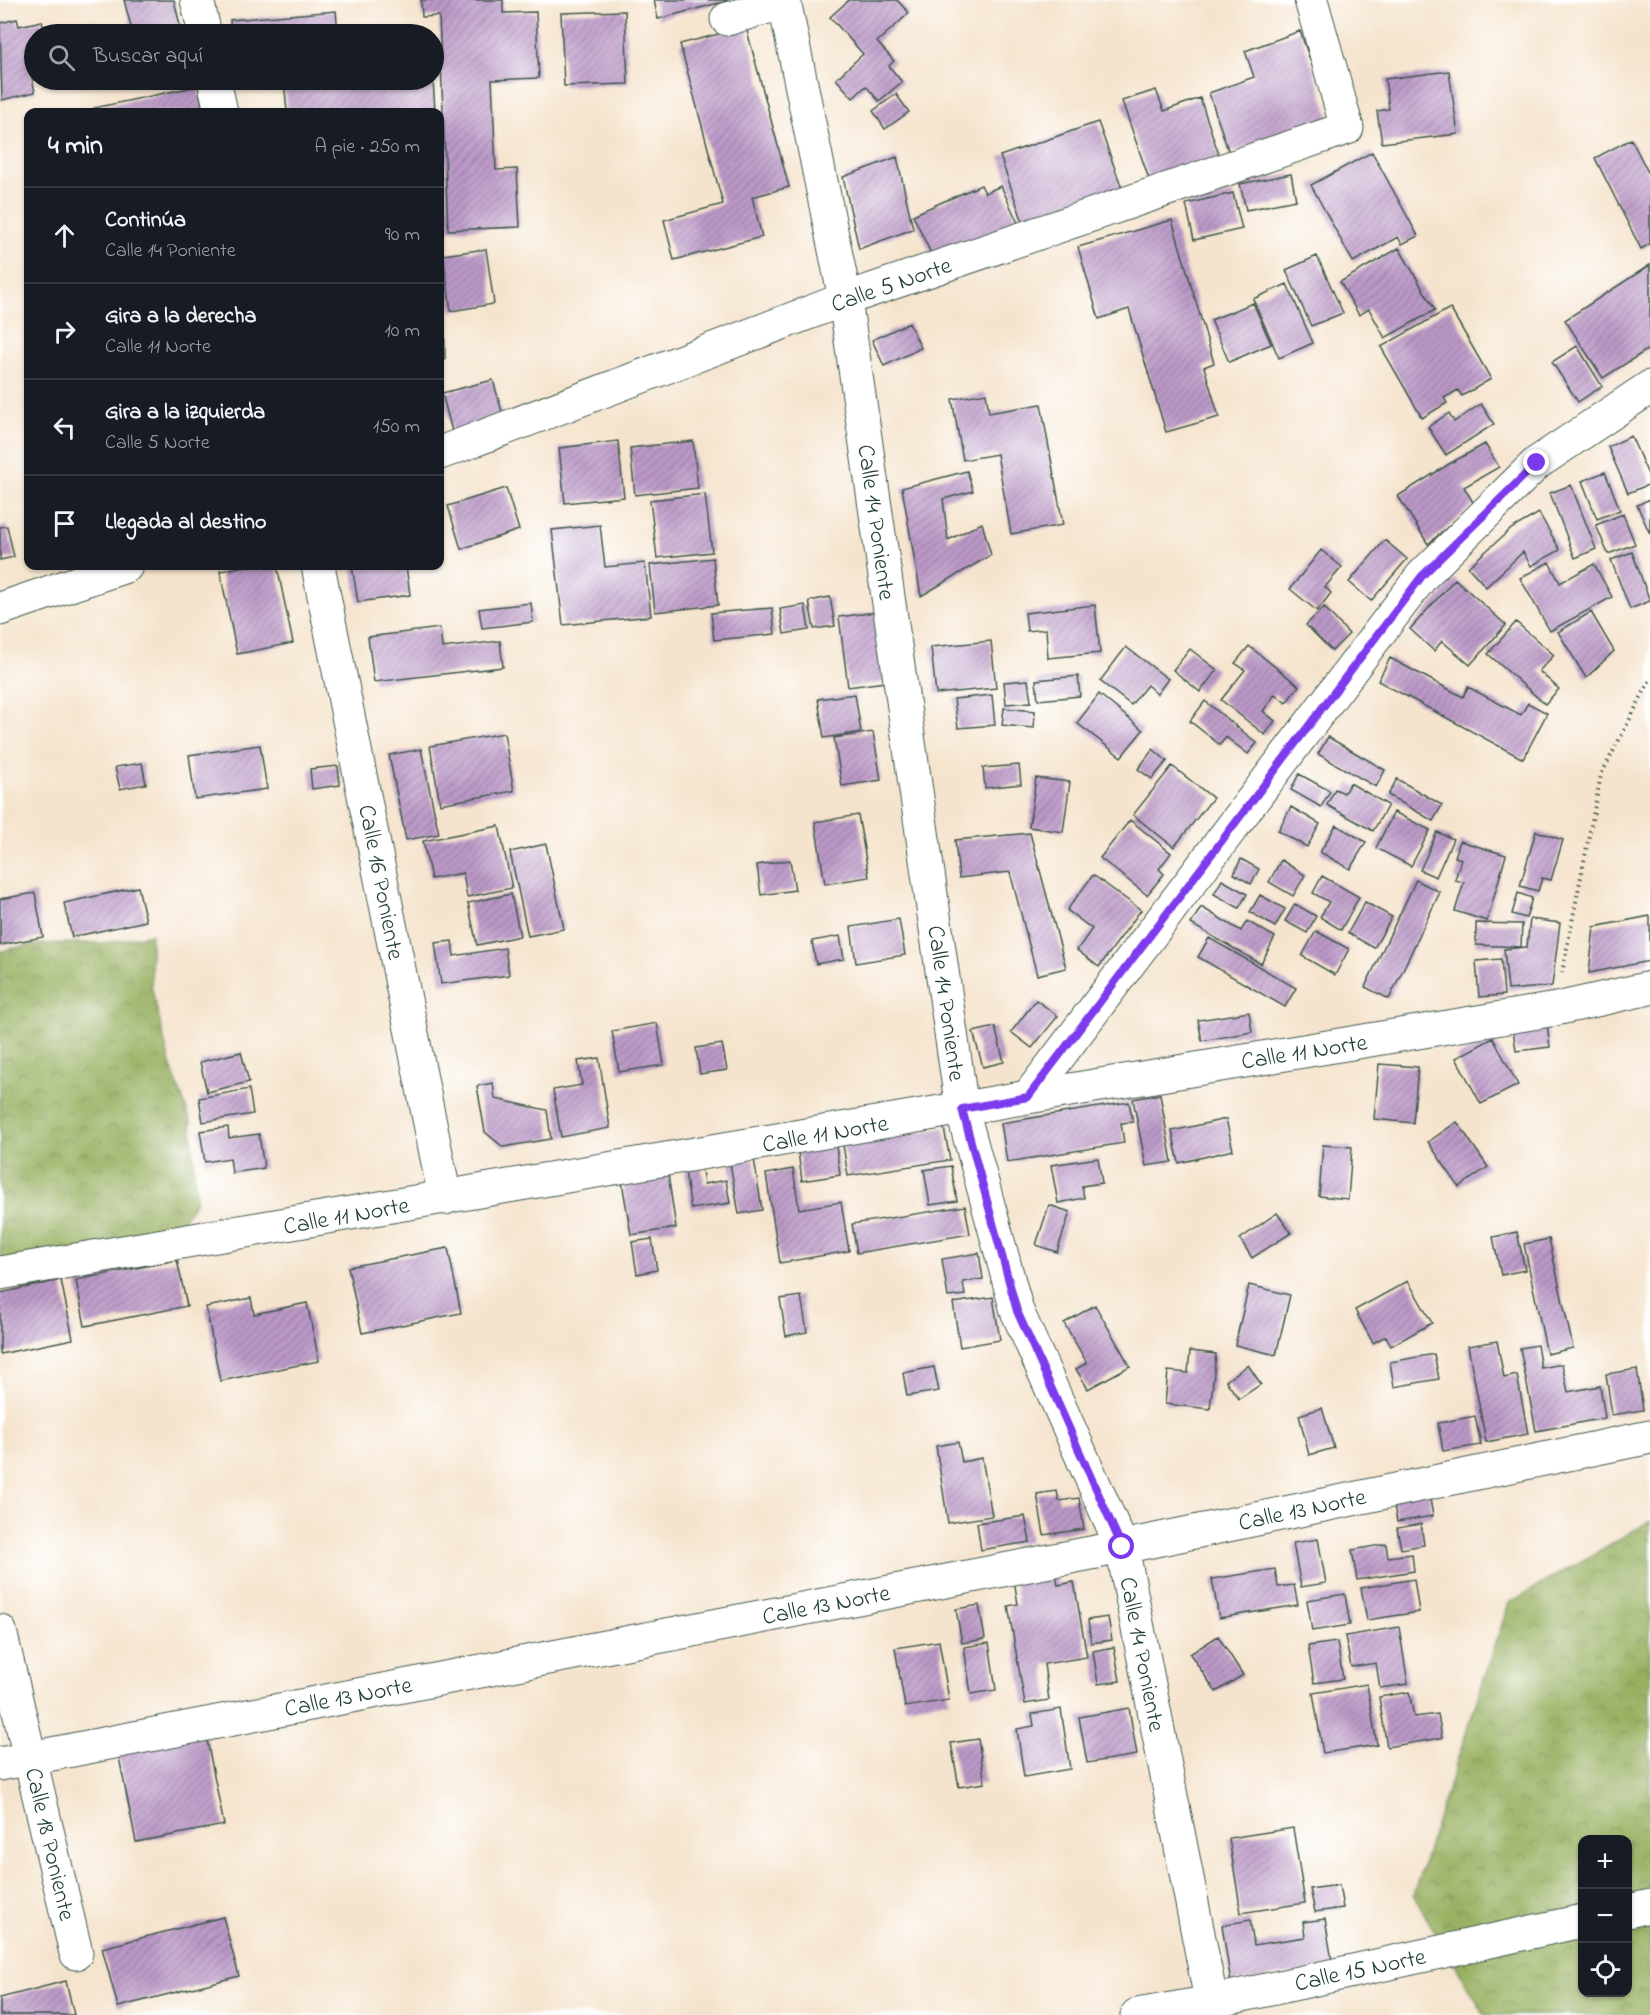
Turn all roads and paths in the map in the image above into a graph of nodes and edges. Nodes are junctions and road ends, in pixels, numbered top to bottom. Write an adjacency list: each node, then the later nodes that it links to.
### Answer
1 (197, 0): 5 (street)
2 (1311, 0): 8 (street, Calle 5 Norte)
3 (785, 1): 4 (street); 8 (street, Calle 14 Poniente)
4 (727, 19)
5 (203, 24)
6 (216, 90): 7 (street)
7 (220, 108)
8 (845, 299): 10 (street, Calle 5 Norte); 18 (street, Calle 14 Poniente)
9 (1650, 387): 17 (street)
10 (444, 451)
11 (114, 570): 13 (street)
12 (319, 570): 19 (street, Calle 16 Poniente)
13 (0, 609)
14 (1650, 680): 16 (path)
15 (1650, 988): 16 (street, Calle 11 Norte)
16 (1556, 1009): 17 (street, Calle 11 Norte)
17 (1028, 1097): 18 (street, Calle 11 Norte)
18 (962, 1109): 19 (street, Calle 11 Norte); 22 (street, Calle 14 Poniente)
19 (445, 1198): 20 (street, Calle 11 Norte)
20 (0, 1273)
21 (1650, 1437): 22 (street, Calle 13 Norte)
22 (1122, 1547): 24 (street, Calle 13 Norte); 29 (street, Calle 14 Poniente)
23 (0, 1631): 24 (street, Calle 18 Poniente)
24 (15, 1760): 28 (street, Calle 18 Poniente)
25 (1650, 1906): 26 (street)
26 (1632, 1910)
27 (1578, 1922): 29 (street, Calle 15 Norte)
28 (76, 1953)
29 (1212, 2008): 30 (street, Calle 15 Norte)
30 (1137, 2015)

